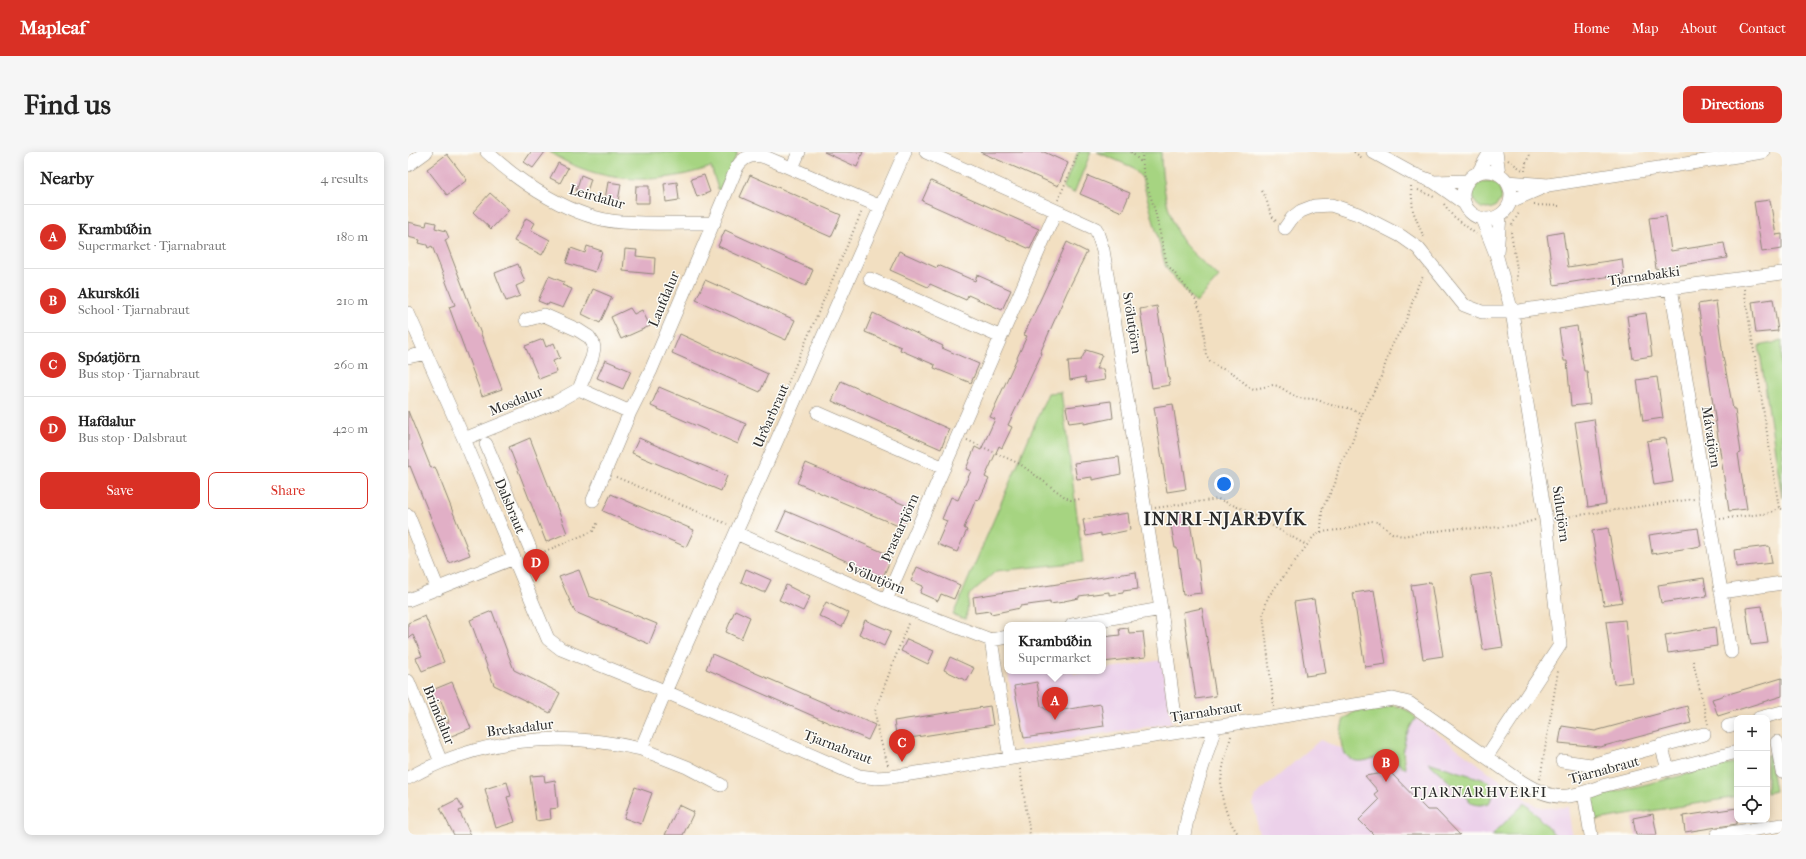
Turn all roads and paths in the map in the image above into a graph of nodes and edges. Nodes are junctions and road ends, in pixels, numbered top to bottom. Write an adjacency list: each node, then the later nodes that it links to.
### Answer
1 (426, 152): 15 (street)
2 (488, 152): 31 (street, Leirdalur)
3 (799, 152): 16 (street)
4 (905, 152): 27 (street, Urðarbraut)
5 (926, 152): 28 (street, Svölutjörn)
6 (1079, 152): 28 (path)
7 (1132, 152): 14 (path)
8 (1142, 152): 14 (path)
9 (1373, 152): 18 (street)
10 (1490, 152): 19 (street)
11 (1531, 152): 17 (path)
12 (1763, 152): 23 (street)
13 (1499, 155): 17 (path); 20 (street)
14 (1142, 162): 51 (path)
15 (408, 165)
16 (792, 168): 27 (street, Laufdalur); 31 (street, Laufdalur)
17 (1525, 171): 21 (path)
18 (1411, 173): 22 (street); 34 (path)
19 (1473, 177): 20 (street); 22 (street); 26 (street)
20 (1503, 178): 23 (street); 25 (street)
21 (1525, 178)
22 (1434, 182): 26 (street)
23 (1548, 185): 25 (street)
24 (1262, 191): 32 (path)
25 (1510, 201): 29 (street)
26 (1465, 204): 30 (street)
27 (881, 206): 68 (street, Urðarbraut)
28 (1054, 211): 45 (street, Þrastartjörn); 63 (street, Svölutjörn)
29 (1500, 216): 30 (street); 35 (street, Súlutjörn)
30 (1482, 219): 35 (street, Súlutjörn)
31 (714, 223): 49 (street, Laufdalur)
32 (1285, 228): 36 (street, Tjarnabakki)
33 (1511, 231): 40 (path)
34 (1426, 243)
35 (1497, 257): 42 (street, Súlutjörn)
36 (1433, 265): 42 (street, Tjarnabakki); 51 (path)
37 (1782, 273): 39 (street, Tjarnabakki)
38 (870, 279): 45 (street)
39 (1743, 279): 41 (street, Tjarnabakki); 61 (path)
40 (1517, 283)
41 (1670, 288): 42 (street, Tjarnabakki); 58 (street, Mávatjörn)
42 (1512, 312): 65 (street, Súlutjörn)
43 (408, 313): 46 (street, Dalsbraut)
44 (526, 320): 48 (street)
45 (1001, 337): 52 (street, Þrastartjörn)
46 (426, 353): 47 (street); 53 (street, Dalsbraut)
47 (408, 358)
48 (579, 389): 49 (street); 53 (street, Mosdalur)
49 (630, 412): 56 (street, Laufdalur)
50 (818, 413): 55 (street)
51 (1362, 414): 69 (path)
52 (958, 436): 55 (street, Þrastartjörn); 57 (path)
53 (464, 439): 62 (street, Dalsbraut)
54 (486, 444): 60 (street)
55 (944, 468): 77 (street, Þrastartjörn)
56 (605, 472): 59 (street, Laufdalur); 68 (path)
57 (1082, 498)
58 (1705, 498): 65 (path); 66 (street, Mávatjörn)
59 (593, 500)
60 (510, 502): 62 (street); 71 (street)
61 (1780, 508): 66 (path)
62 (493, 509): 72 (street, Dalsbraut)
63 (1145, 509): 70 (path); 78 (street, Svölutjörn)
64 (408, 515): 74 (street)
65 (1546, 520): 69 (path); 99 (street, Súlutjörn)
66 (1709, 521): 75 (street, Mávatjörn)
67 (598, 522): 71 (path)
68 (731, 529): 77 (street, Svölutjörn); 87 (street, Urðarbraut)
69 (1321, 532): 70 (path)
70 (1306, 545): 91 (path)
71 (534, 551)
72 (514, 558): 74 (street); 87 (street, Dalsbraut)
73 (1782, 583): 75 (street)
74 (438, 589): 76 (street)
75 (1721, 592): 83 (street, Mávatjörn)
76 (408, 600)
77 (886, 600): 79 (street, Svölutjörn)
78 (1161, 609): 80 (street); 88 (street, Svölutjörn)
79 (914, 611): 82 (street, Svölutjörn); 105 (path)
80 (1089, 622)
81 (1004, 638): 82 (street)
82 (991, 640): 100 (street)
83 (1730, 652)
84 (1693, 661): 94 (path)
85 (1559, 665): 108 (path)
86 (408, 681): 102 (street, Brimdalur)
87 (665, 692): 97 (street); 105 (street, Tjarnabraut)
88 (1174, 709)
89 (1782, 712): 90 (street)
90 (1770, 715)
91 (1276, 717): 92 (street, Tjarnabraut); 99 (street, Tjarnabraut)
92 (1235, 724): 93 (street, Tjarnabraut); 113 (path)
93 (1215, 727): 100 (street, Tjarnabraut); 112 (street)
94 (1707, 731): 96 (street)
95 (1775, 742): 104 (street)
96 (1661, 745): 101 (street); 103 (street)
97 (641, 749): 102 (street, Brekadalur); 107 (street, Brekadalur)
98 (1734, 753): 103 (street, Tjarnabraut)
99 (1487, 756): 108 (street, Tjarnabraut)
100 (1014, 758): 105 (street, Tjarnabraut); 111 (path)
101 (1562, 761)
102 (441, 762): 106 (street, Brekadalur)
103 (1668, 769): 109 (street, Tjarnabraut)
104 (1782, 772)
105 (891, 777)
106 (408, 778)
107 (721, 785)
108 (1538, 792): 109 (street, Tjarnabraut)
109 (1584, 793): 114 (street)
110 (1782, 825): 115 (street)
111 (1030, 835)
112 (1184, 835)
113 (1240, 835)
114 (1591, 835)
115 (1717, 835)

